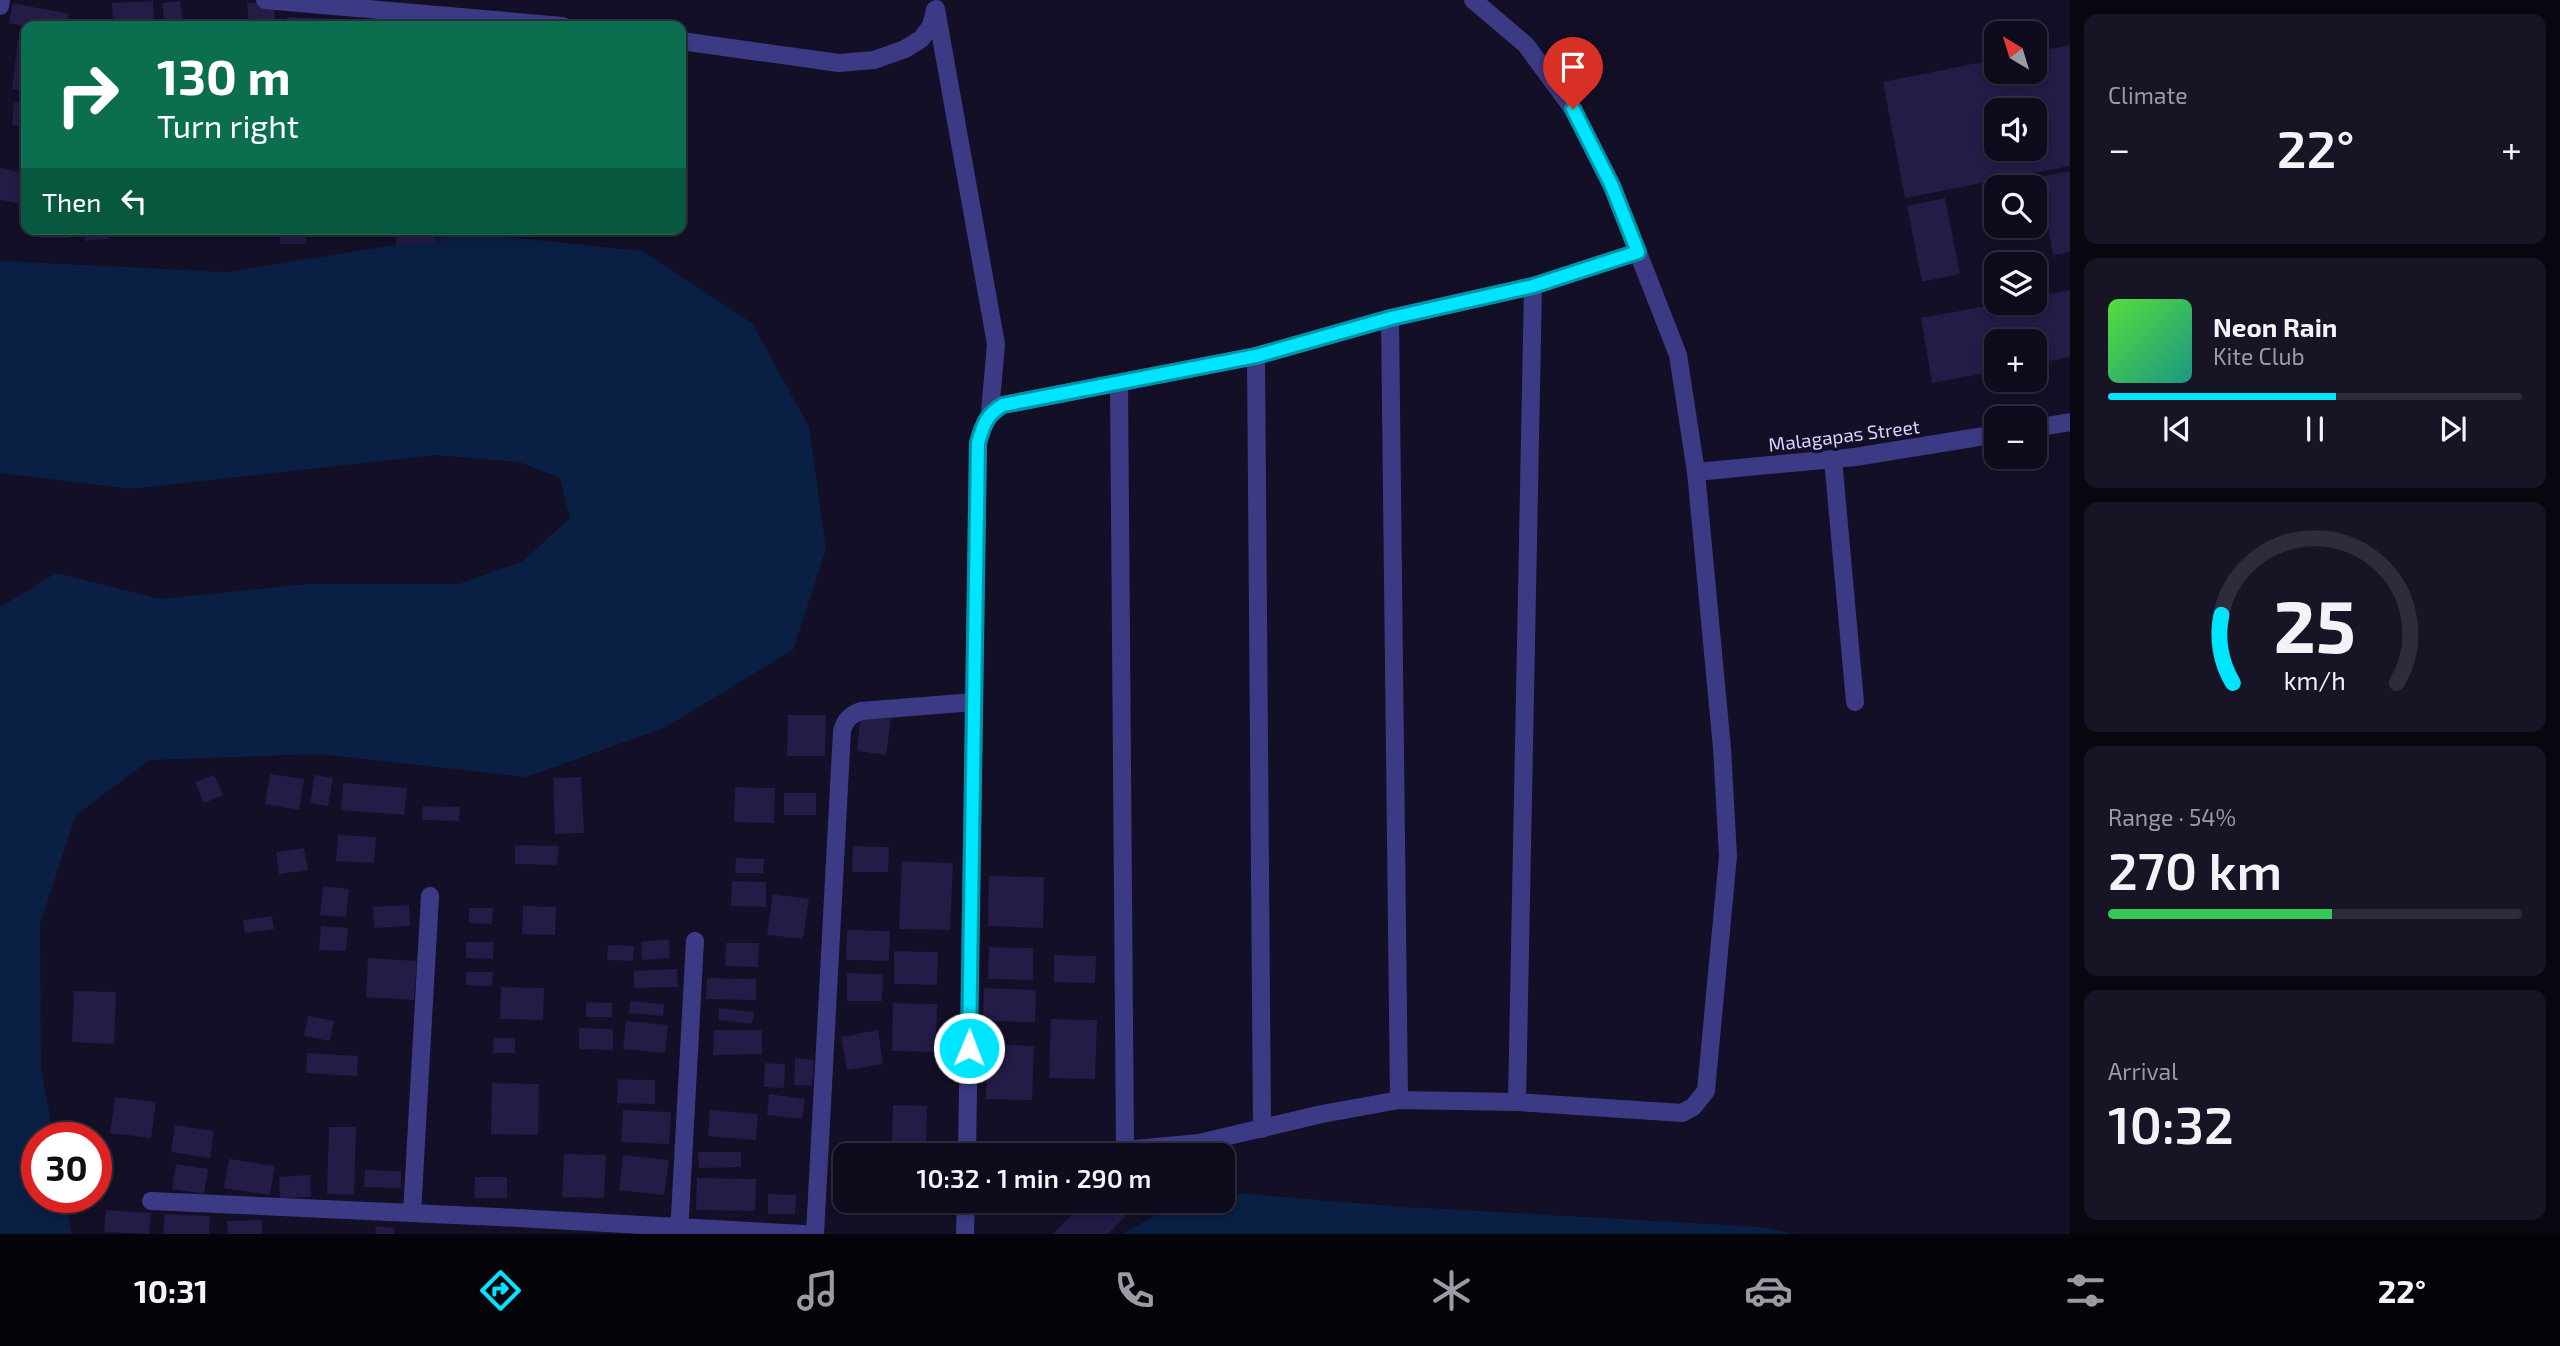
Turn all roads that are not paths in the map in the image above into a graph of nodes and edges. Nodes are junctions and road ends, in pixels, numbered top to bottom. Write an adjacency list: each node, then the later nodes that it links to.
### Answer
1 (1, 0): 5 (street)
2 (265, 0): 6 (street)
3 (1473, 0): 8 (street)
4 (935, 5): 7 (street); 13 (street)
5 (0, 6)
6 (506, 21)
7 (686, 42)
8 (1638, 252): 9 (street); 18 (street)
9 (1533, 286): 10 (street); 24 (street)
10 (1391, 318): 11 (street); 23 (street)
11 (1256, 356): 12 (street); 25 (street)
12 (1119, 383): 13 (street); 27 (street)
13 (990, 412): 19 (street)
14 (2070, 422): 15 (street)
15 (2047, 426)
16 (1984, 436): 17 (street, Malagapas Street)
17 (1833, 459): 18 (street, Malagapas Street); 20 (street)
18 (1696, 472): 24 (street)
19 (974, 702): 26 (street); 35 (street)
20 (1855, 702)
21 (430, 896): 30 (street)
22 (695, 942): 33 (street)
23 (1399, 1100): 24 (street); 25 (street)
24 (1517, 1102)
25 (1262, 1129): 28 (street)
26 (967, 1143)
27 (1125, 1143)
28 (1199, 1143)
29 (151, 1201): 30 (street)
30 (412, 1213): 32 (street)
31 (966, 1213): 36 (street)
32 (542, 1227): 33 (street)
33 (679, 1231): 34 (street)
34 (803, 1234)
35 (815, 1234)
36 (965, 1234)

